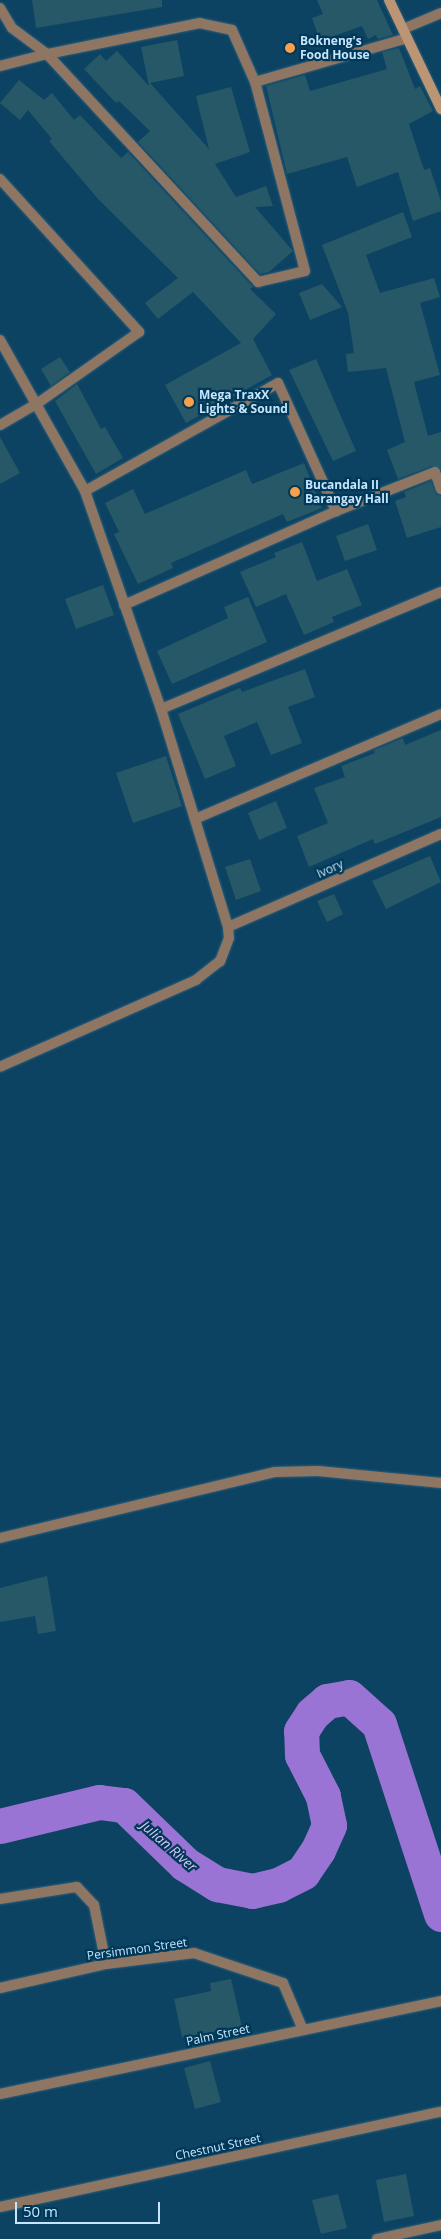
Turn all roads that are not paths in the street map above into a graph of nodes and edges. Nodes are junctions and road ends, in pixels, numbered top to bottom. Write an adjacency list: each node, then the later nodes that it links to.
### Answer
1 (389, 0): 4 (main road)
2 (0, 8): 5 (street)
3 (441, 13): 4 (street)
4 (405, 34): 7 (street); 8 (main road)
5 (47, 54): 6 (street); 7 (street); 7 (street)
6 (0, 66)
7 (256, 82)
8 (441, 109)
9 (0, 179): 11 (street)
10 (0, 340): 11 (street)
11 (38, 403): 12 (street); 14 (street)
12 (0, 425)
13 (441, 489): 15 (street)
14 (85, 491): 15 (street); 17 (street)
15 (336, 511): 17 (street)
16 (441, 592): 18 (street)
17 (124, 605): 18 (street)
18 (161, 709): 20 (street)
19 (441, 714): 20 (street)
20 (195, 819): 22 (street)
21 (441, 834): 22 (street, Ivory)
22 (228, 927): 23 (street)
23 (0, 1067)
24 (441, 1483): 25 (street)
25 (0, 1538)
26 (0, 1898): 27 (street)
27 (106, 1964): 28 (street, Persimmon Street); 30 (street, Persimmon Street)
28 (0, 1988)
29 (441, 2001): 30 (street, Palm Street)
30 (303, 2030): 31 (street, Palm Street)
31 (0, 2094)
32 (441, 2112): 33 (street, Chestnut Street)
33 (0, 2207)
34 (441, 2225): 35 (street)
35 (377, 2239)

